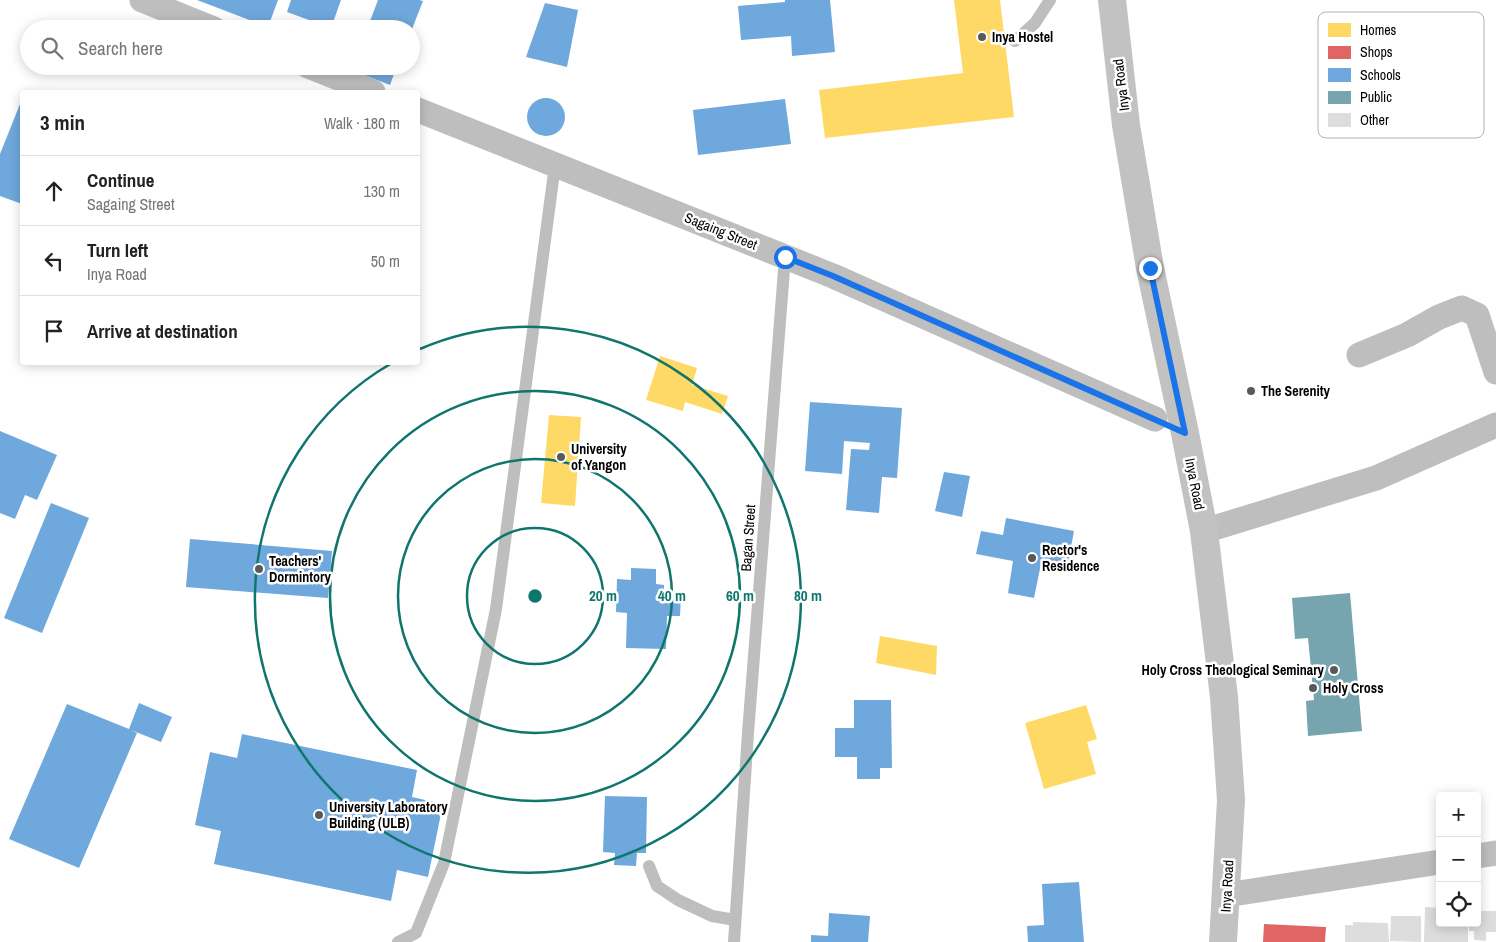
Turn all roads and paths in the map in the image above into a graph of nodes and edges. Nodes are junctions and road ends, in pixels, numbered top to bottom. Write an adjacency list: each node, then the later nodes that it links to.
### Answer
1 (142, 0): 4 (street)
2 (1050, 0): 5 (lane)
3 (1112, 0): 15 (main road, Inya Road)
4 (192, 20)
5 (1015, 41)
6 (331, 75): 7 (street)
7 (369, 90)
8 (420, 111): 9 (street, Sagaing Street)
9 (555, 165): 10 (street, Sagaing Street); 23 (lane)
10 (785, 257): 13 (street, Sagaing Street); 22 (lane, Bagan Street)
11 (1359, 355): 12 (street)
12 (1496, 372)
13 (1155, 419): 15 (lane, Sagaing Street)
14 (1496, 425): 16 (street)
15 (1185, 433): 16 (main road, Inya Road)
16 (1204, 531): 21 (main road, Inya Road)
17 (1496, 853): 18 (street)
18 (1481, 855)
19 (1436, 863): 21 (street)
20 (649, 866): 22 (lane)
21 (1226, 895): 25 (main road, Inya Road)
22 (735, 920): 24 (lane, Bagan Street)
23 (398, 942)
24 (734, 942)
25 (1223, 942)

